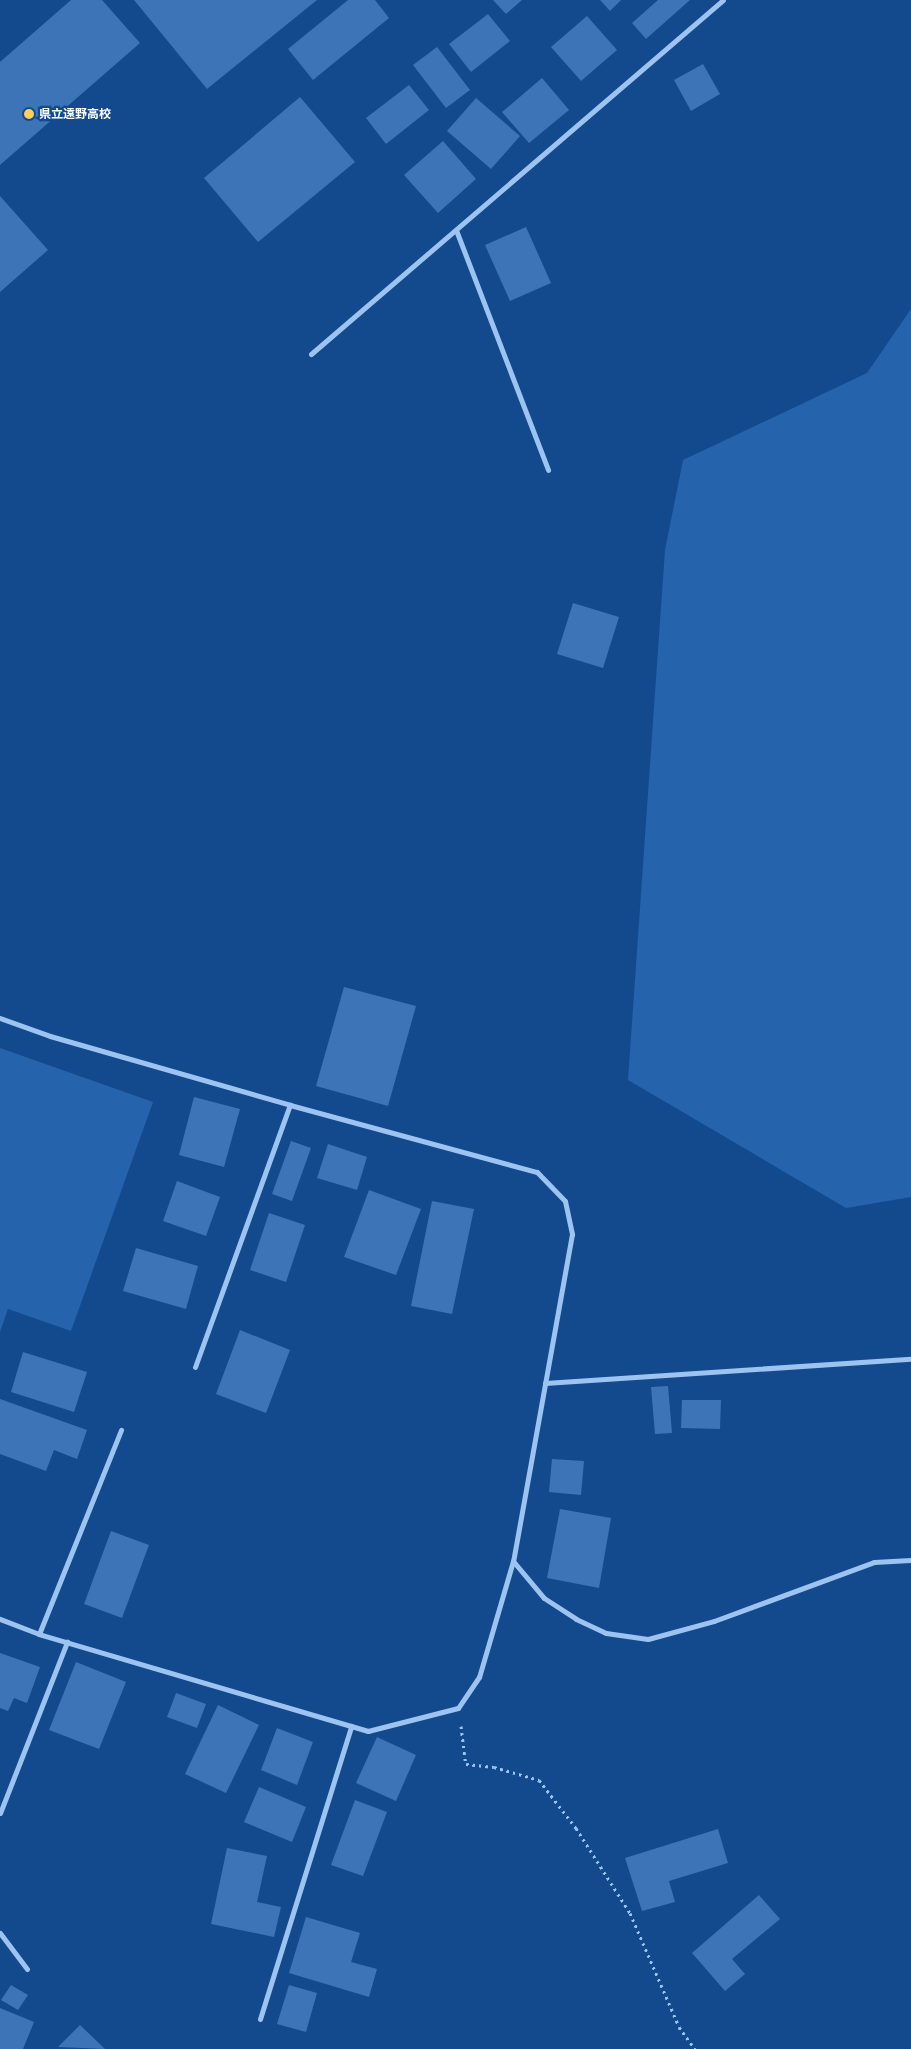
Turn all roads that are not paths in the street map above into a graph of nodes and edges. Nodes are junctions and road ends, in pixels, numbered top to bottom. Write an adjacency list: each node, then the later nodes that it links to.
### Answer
1 (723, 0): 2 (street)
2 (456, 230): 3 (street); 4 (street)
3 (311, 354)
4 (548, 470)
5 (0, 1018): 6 (street)
6 (290, 1105): 8 (street); 9 (street)
7 (911, 1359): 9 (street)
8 (195, 1367)
9 (545, 1383): 12 (street)
10 (121, 1430): 14 (street)
11 (911, 1560): 12 (street)
12 (513, 1561): 16 (street)
13 (0, 1619): 14 (street)
14 (39, 1634): 15 (street)
15 (67, 1642): 16 (street); 17 (street)
16 (351, 1726): 20 (street)
17 (0, 1813)
18 (0, 1933): 19 (street)
19 (28, 1969)
20 (260, 2019)

